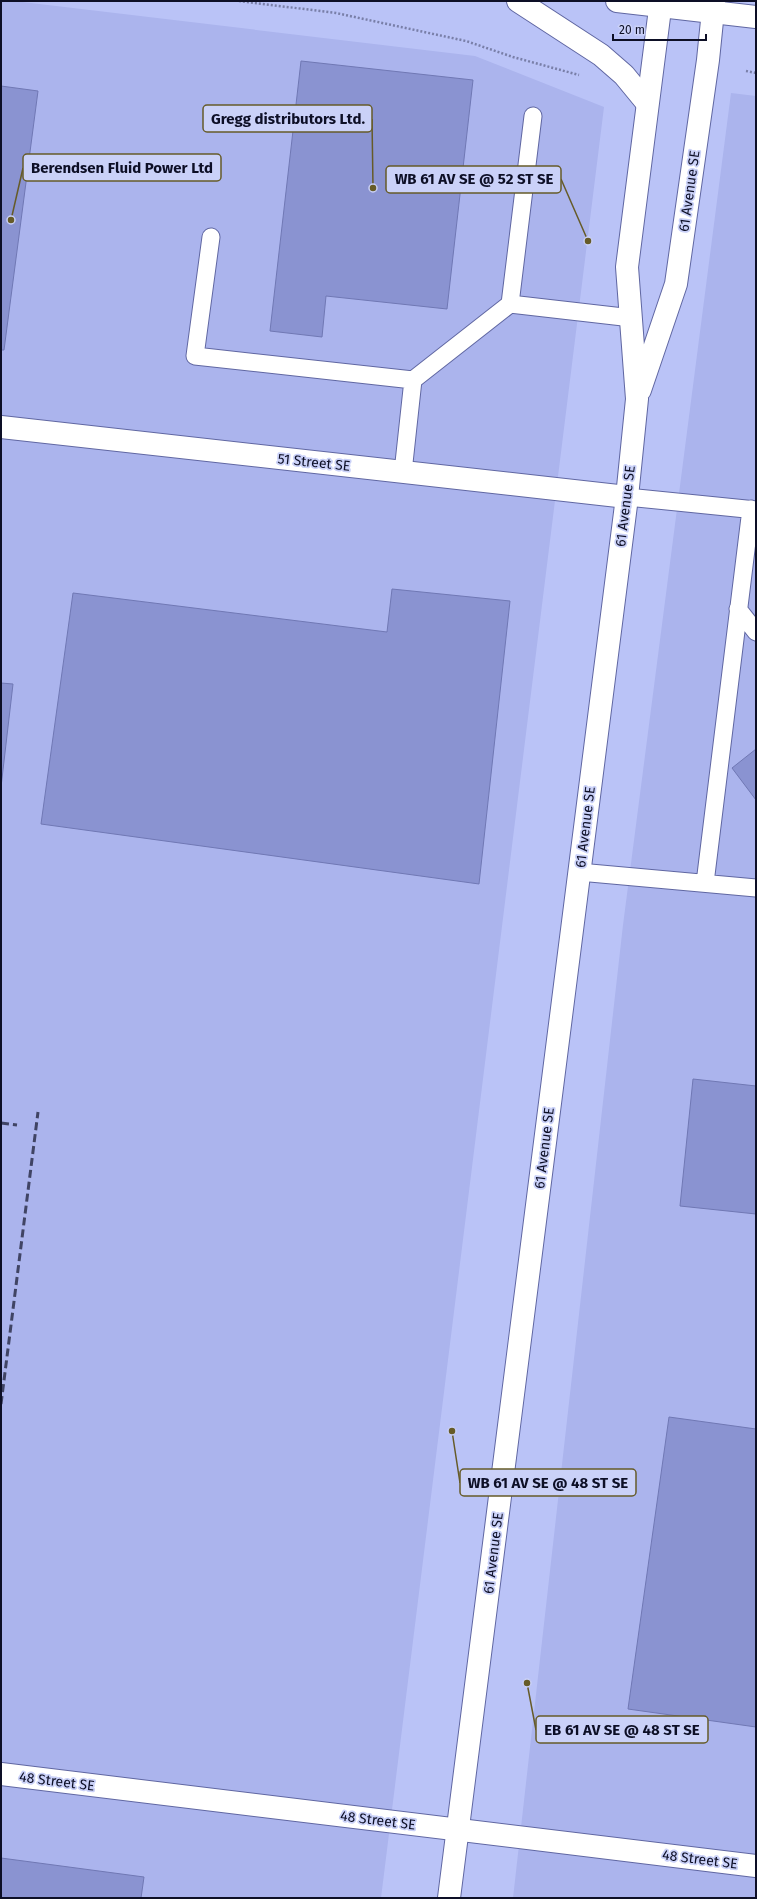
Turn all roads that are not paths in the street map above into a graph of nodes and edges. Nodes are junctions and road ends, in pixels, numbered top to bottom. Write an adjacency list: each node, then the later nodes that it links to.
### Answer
1 (518, 1): 6 (street)
2 (617, 1): 3 (street)
3 (660, 3): 4 (street); 6 (street, 61 Avenue SE)
4 (714, 6): 5 (street); 12 (street, 61 Avenue SE)
5 (756, 17)
6 (647, 103): 10 (street, 61 Avenue SE)
7 (533, 116): 9 (lane)
8 (211, 237): 11 (lane)
9 (510, 304): 10 (lane); 11 (lane)
10 (632, 318): 12 (street, 61 Avenue SE)
11 (413, 380): 14 (lane)
12 (637, 399): 15 (street, 61 Avenue SE)
13 (1, 427): 14 (street, 51 Street SE)
14 (403, 472): 15 (street, 51 Street SE)
15 (627, 496): 16 (lane); 19 (street, 61 Avenue SE)
16 (753, 510): 17 (lane)
17 (738, 609): 18 (lane); 20 (lane)
18 (756, 632)
19 (579, 872): 20 (lane); 23 (street, 61 Avenue SE)
20 (705, 884): 21 (lane)
21 (756, 888)
22 (1, 1774): 23 (street, 48 Street SE)
23 (457, 1830): 24 (street, 48 Street SE); 25 (street, 61 Avenue SE)
24 (756, 1866)
25 (449, 1898)

